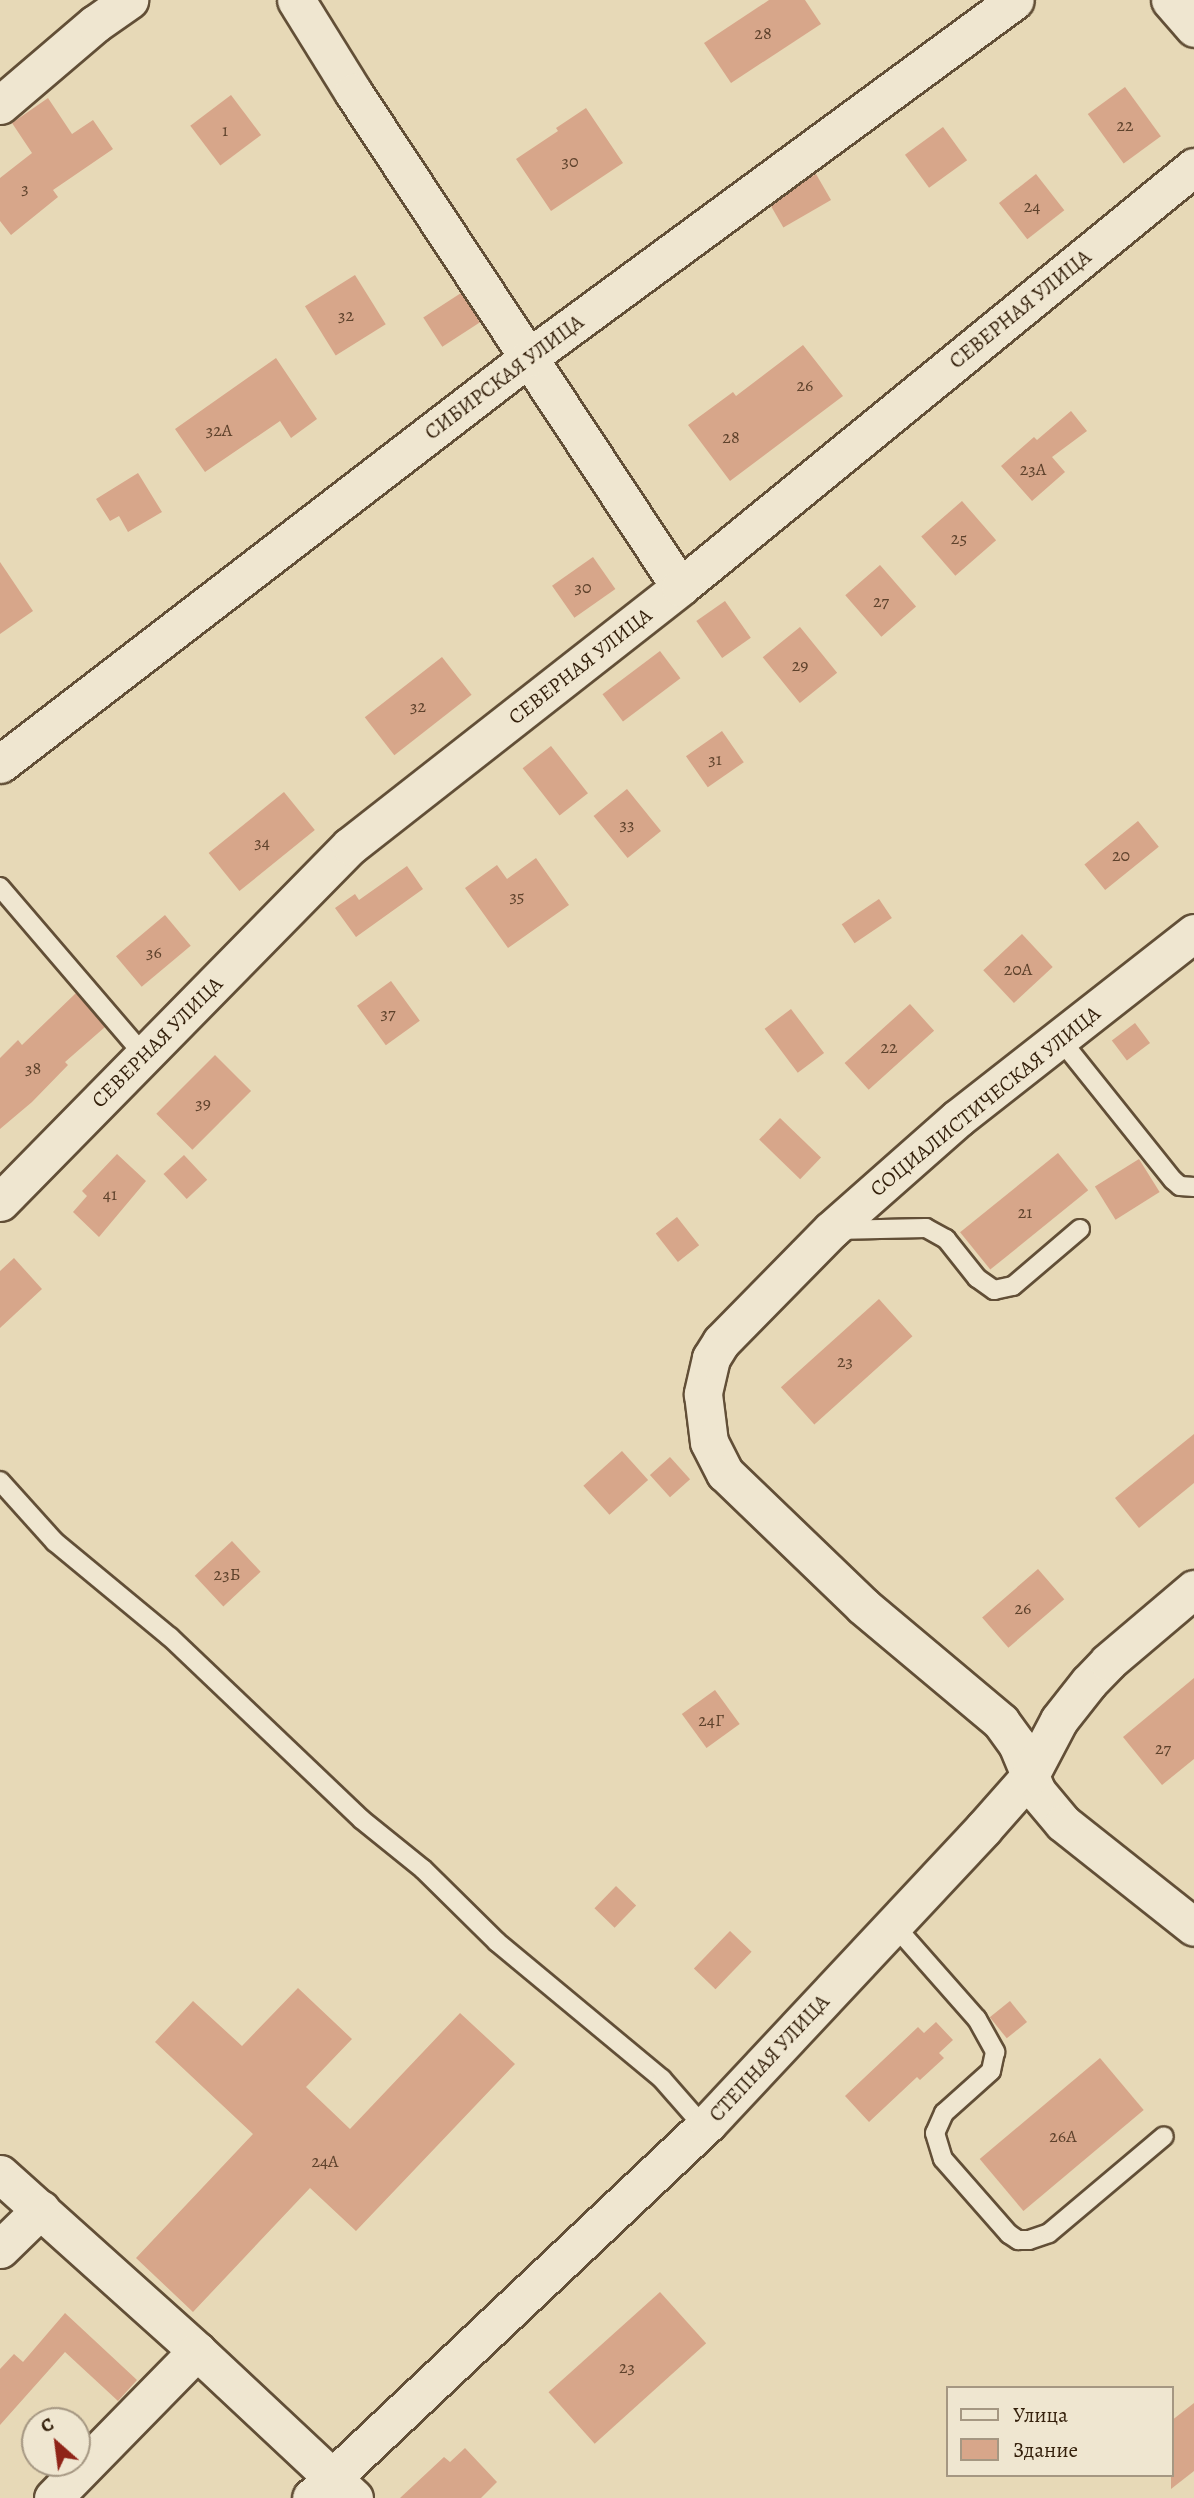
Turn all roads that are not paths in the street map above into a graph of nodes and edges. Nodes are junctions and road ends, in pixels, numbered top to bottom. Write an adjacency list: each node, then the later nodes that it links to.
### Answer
1 (129, 0): 6 (street)
2 (296, 0): 8 (street)
3 (1015, 0): 8 (street, СИБИРСКАЯ УЛИЦА)
4 (1170, 0): 5 (street)
5 (1194, 29)
6 (0, 105)
7 (1194, 167): 9 (street, СЕВЕРНАЯ УЛИЦА)
8 (528, 358): 9 (street); 10 (street, СИБИРСКАЯ УЛИЦА)
9 (680, 587): 14 (street, СЕВЕРНАЯ УЛИЦА)
10 (0, 764)
11 (0, 887): 14 (lane)
12 (1194, 933): 13 (street, СОЦИАЛИСТИЧЕСКАЯ УЛИЦА)
13 (1060, 1039): 15 (lane); 18 (street, СОЦИАЛИСТИЧЕСКАЯ УЛИЦА)
14 (144, 1055): 16 (street, СЕВЕРНАЯ УЛИЦА)
15 (1194, 1187)
16 (0, 1202)
17 (1080, 1229): 18 (lane)
18 (831, 1230): 21 (street, СОЦИАЛИСТИЧЕСКАЯ УЛИЦА)
19 (0, 1481): 24 (lane)
20 (1194, 1589): 21 (street, СТЕПНАЯ УЛИЦА)
21 (1029, 1777): 22 (street, СТЕПНАЯ УЛИЦА); 23 (street)
22 (894, 1925): 24 (street, СТЕПНАЯ УЛИЦА); 25 (lane)
23 (1194, 1927)
24 (704, 2126): 30 (street, СТЕПНАЯ УЛИЦА)
25 (1164, 2136)
26 (0, 2174): 27 (street)
27 (41, 2209): 28 (street); 29 (street)
28 (0, 2249)
29 (197, 2351): 30 (street); 31 (street)
30 (332, 2490)
31 (52, 2498)

